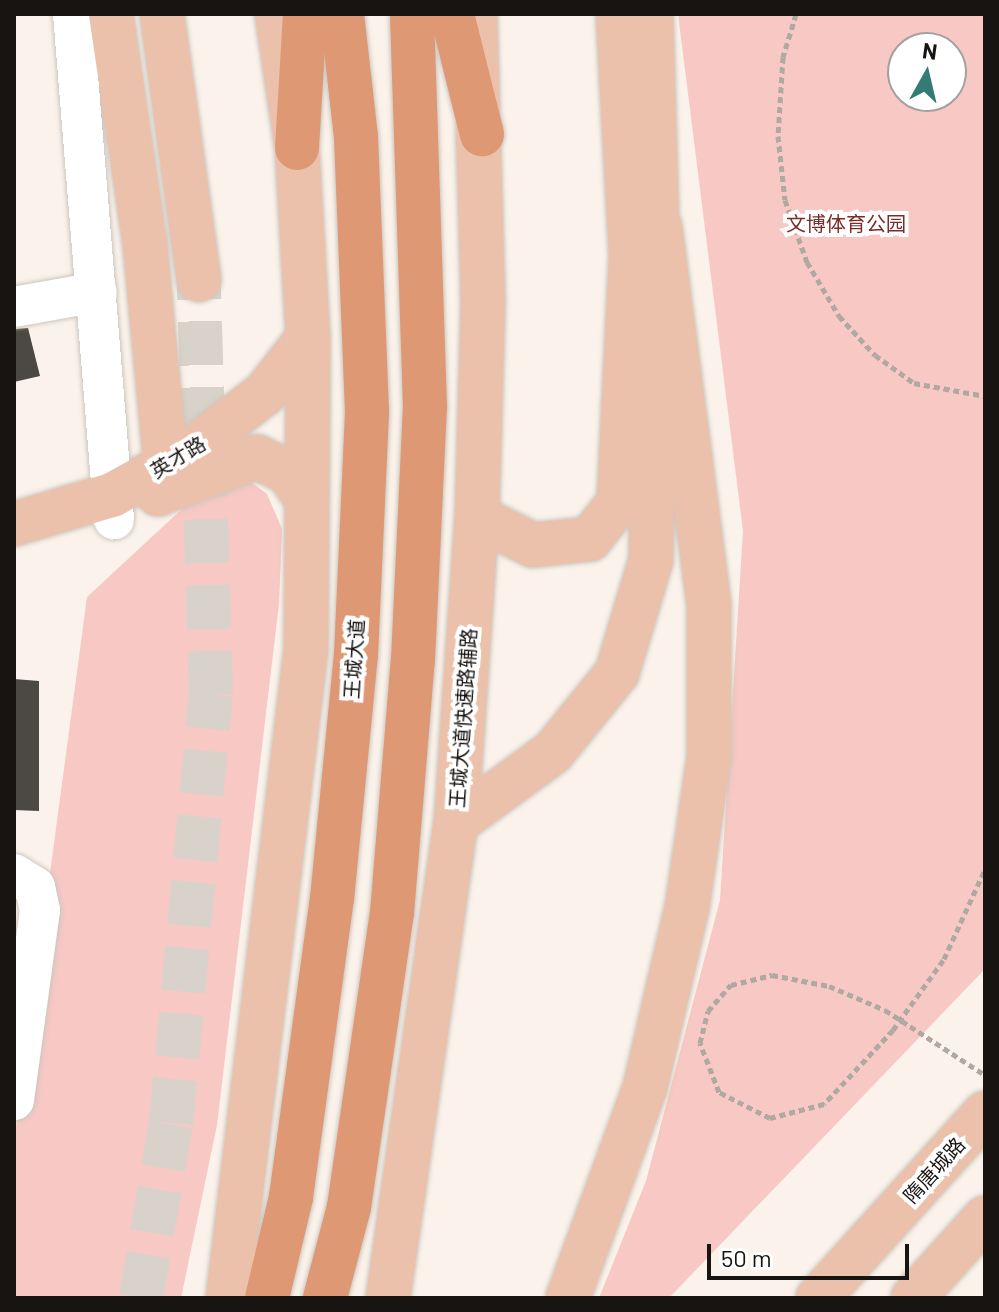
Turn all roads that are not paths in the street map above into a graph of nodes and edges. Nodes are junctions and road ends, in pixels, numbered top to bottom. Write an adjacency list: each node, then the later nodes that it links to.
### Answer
1 (73, 14): 16 (street)
2 (111, 14): 19 (main road)
3 (162, 14): 15 (main road)
4 (277, 14): 13 (main road)
5 (305, 14): 13 (highway)
6 (342, 14): 33 (highway, 王城大道)
7 (412, 14): 34 (highway)
8 (452, 14): 12 (highway)
9 (475, 14): 12 (main road)
10 (618, 14): 22 (main road)
11 (651, 14): 14 (main road)
12 (482, 134): 22 (main road, 王城大道快速路辅路)
13 (297, 148): 18 (main road)
14 (660, 227): 25 (main road); 36 (main road)
15 (199, 279)
16 (97, 292): 17 (street); 21 (street)
17 (14, 307)
18 (308, 338): 19 (main road, 英才路); 20 (main road)
19 (167, 476): 20 (main road); 21 (main road, 英才路)
20 (307, 500): 32 (main road)
21 (113, 507): 23 (main road, 英才路); 24 (main road, 英才路)
22 (477, 517): 25 (main road, 王城大道快速路辅路)
23 (14, 524)
24 (14, 548)
25 (456, 823): 35 (main road, 王城大道快速路辅路)
26 (14, 874): 27 (street)
27 (21, 1001): 28 (street)
28 (14, 1100)
29 (985, 1113): 31 (main road, 隋唐城路)
30 (985, 1218): 38 (main road)
31 (831, 1284): 37 (main road, 隋唐城路)
32 (228, 1298)
33 (267, 1298)
34 (325, 1298)
35 (388, 1298)
36 (568, 1298)
37 (804, 1298)
38 (913, 1298)

